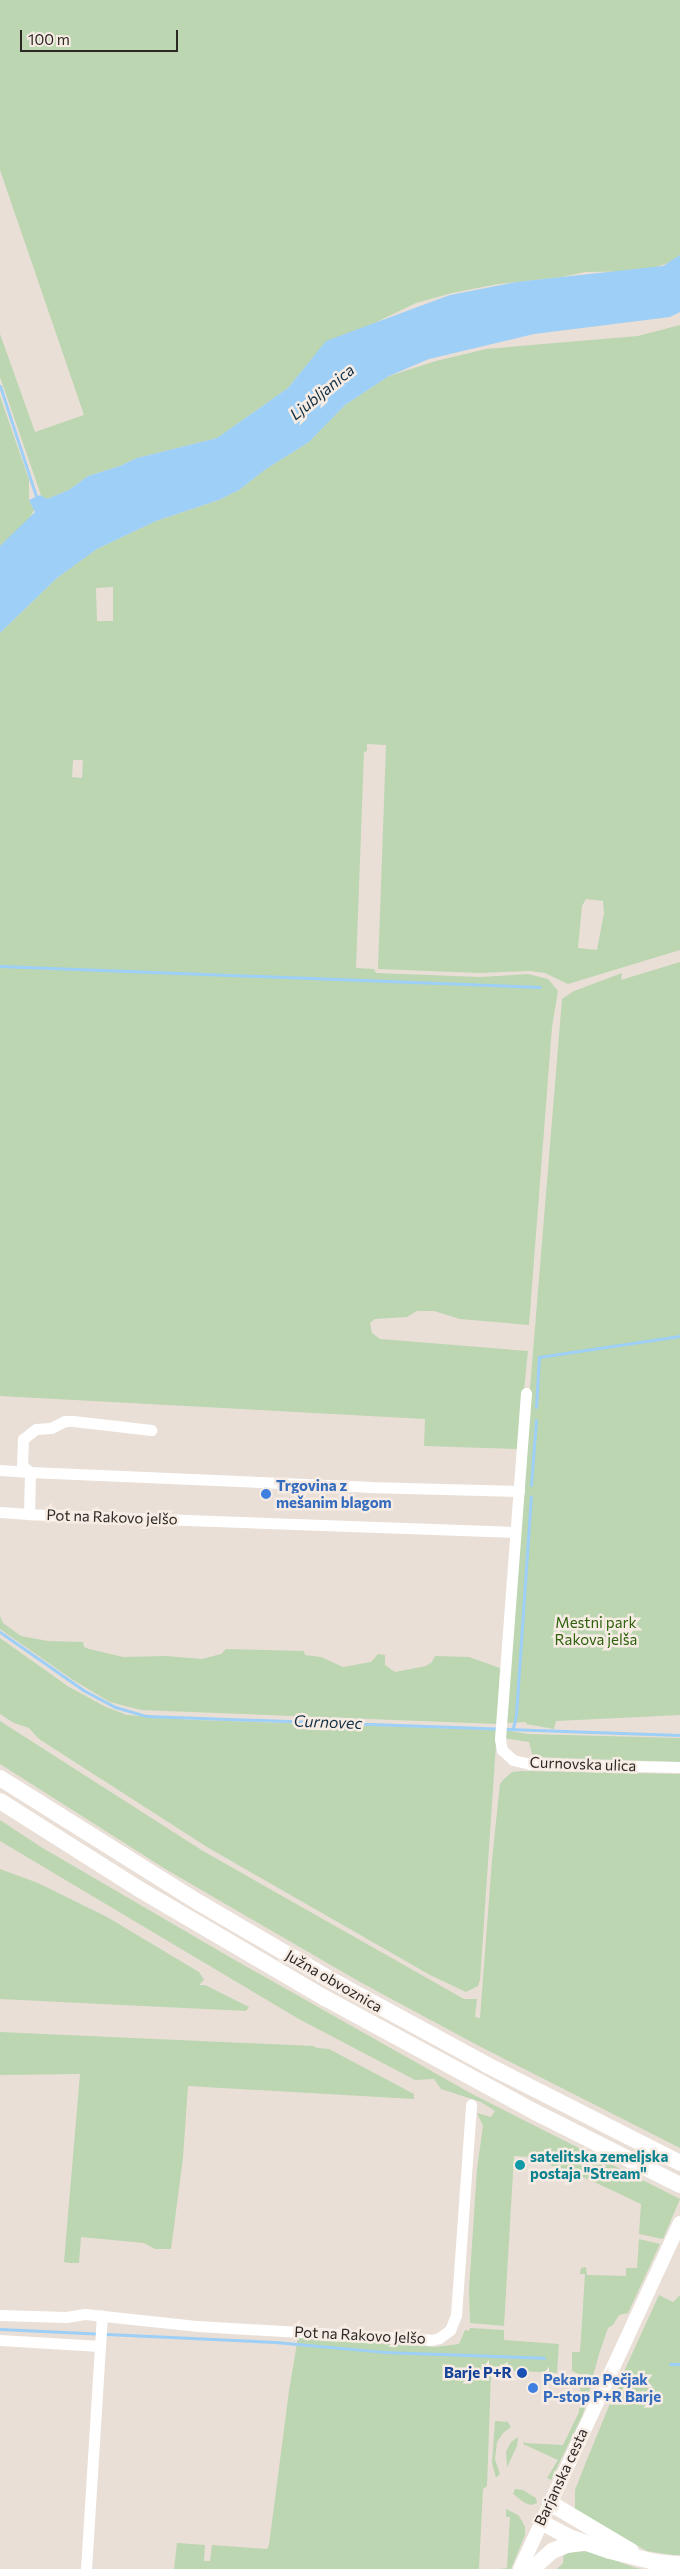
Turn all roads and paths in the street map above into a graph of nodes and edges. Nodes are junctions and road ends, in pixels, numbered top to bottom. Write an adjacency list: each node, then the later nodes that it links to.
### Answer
1 (526, 1393): 5 (street)
2 (151, 1430): 4 (street)
3 (0, 1470): 4 (street)
4 (30, 1472): 5 (street); 7 (street, Pot na Rakovo jelšo)
5 (519, 1491): 8 (street)
6 (0, 1512): 7 (street)
7 (29, 1514): 8 (street, Pot na Rakovo jelšo)
8 (516, 1532): 9 (street, Curnovska ulica)
9 (680, 1767)
10 (0, 1778): 13 (highway, Južna obvoznica)
11 (0, 1801): 14 (highway, Južna obvoznica)
12 (471, 2106): 17 (street, Pot na Rakovo Jelšo)
13 (680, 2163)
14 (680, 2185)
15 (680, 2223): 20 (main road, Barjanska cesta)
16 (0, 2315): 17 (street, Pot na Rakovo Jelšo)
17 (102, 2316): 18 (street)
18 (100, 2338): 19 (street); 25 (street)
19 (0, 2340)
20 (550, 2503): 21 (main road, Barjanska cesta); 23 (highway)
21 (541, 2522): 22 (highway); 26 (main road, Barjanska cesta)
22 (585, 2543): 23 (highway); 27 (highway)
23 (648, 2560): 24 (highway)
24 (680, 2564)
25 (86, 2569)
26 (520, 2569)
27 (532, 2569)

